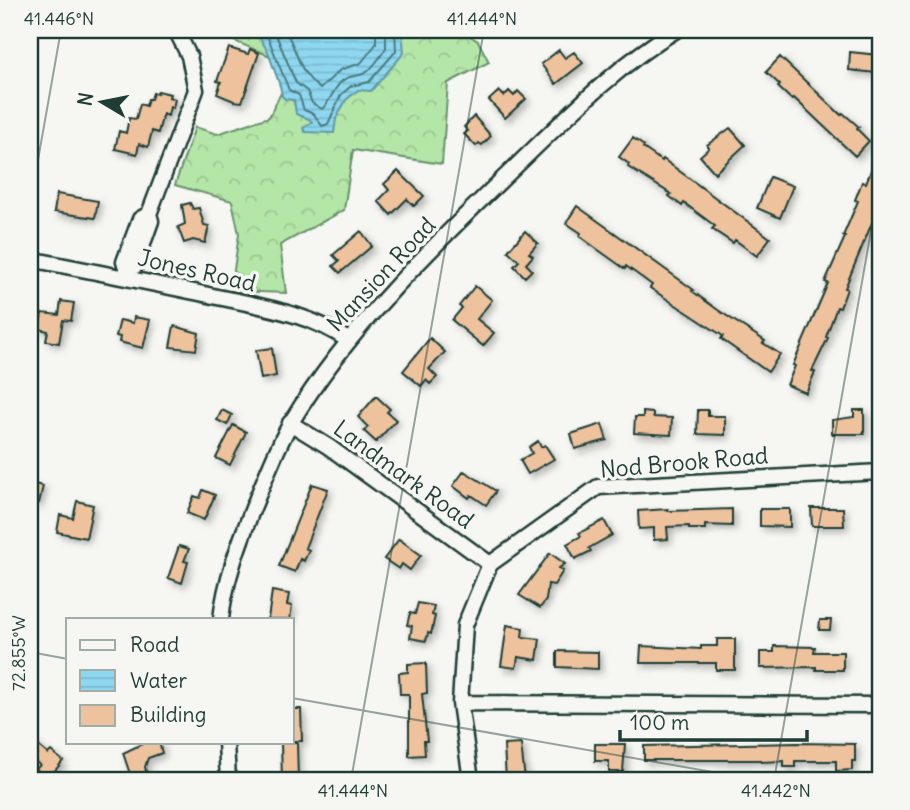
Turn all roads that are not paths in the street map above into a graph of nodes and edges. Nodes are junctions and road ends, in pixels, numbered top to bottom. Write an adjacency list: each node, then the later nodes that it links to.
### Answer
1 (176, 30): 4 (street)
2 (676, 30): 5 (street, Mansion Road)
3 (30, 259): 4 (street, Jones Road)
4 (128, 274): 5 (street, Jones Road)
5 (349, 341): 6 (street, Mansion Road)
6 (290, 423): 8 (street, Landmark Road); 9 (street, Mansion Road)
7 (880, 472): 8 (street, Nod Brook Road)
8 (490, 565): 10 (street)
9 (221, 618)
10 (460, 703): 11 (street); 14 (street)
11 (880, 705)
12 (226, 744): 13 (street)
13 (228, 780)
14 (471, 780)

